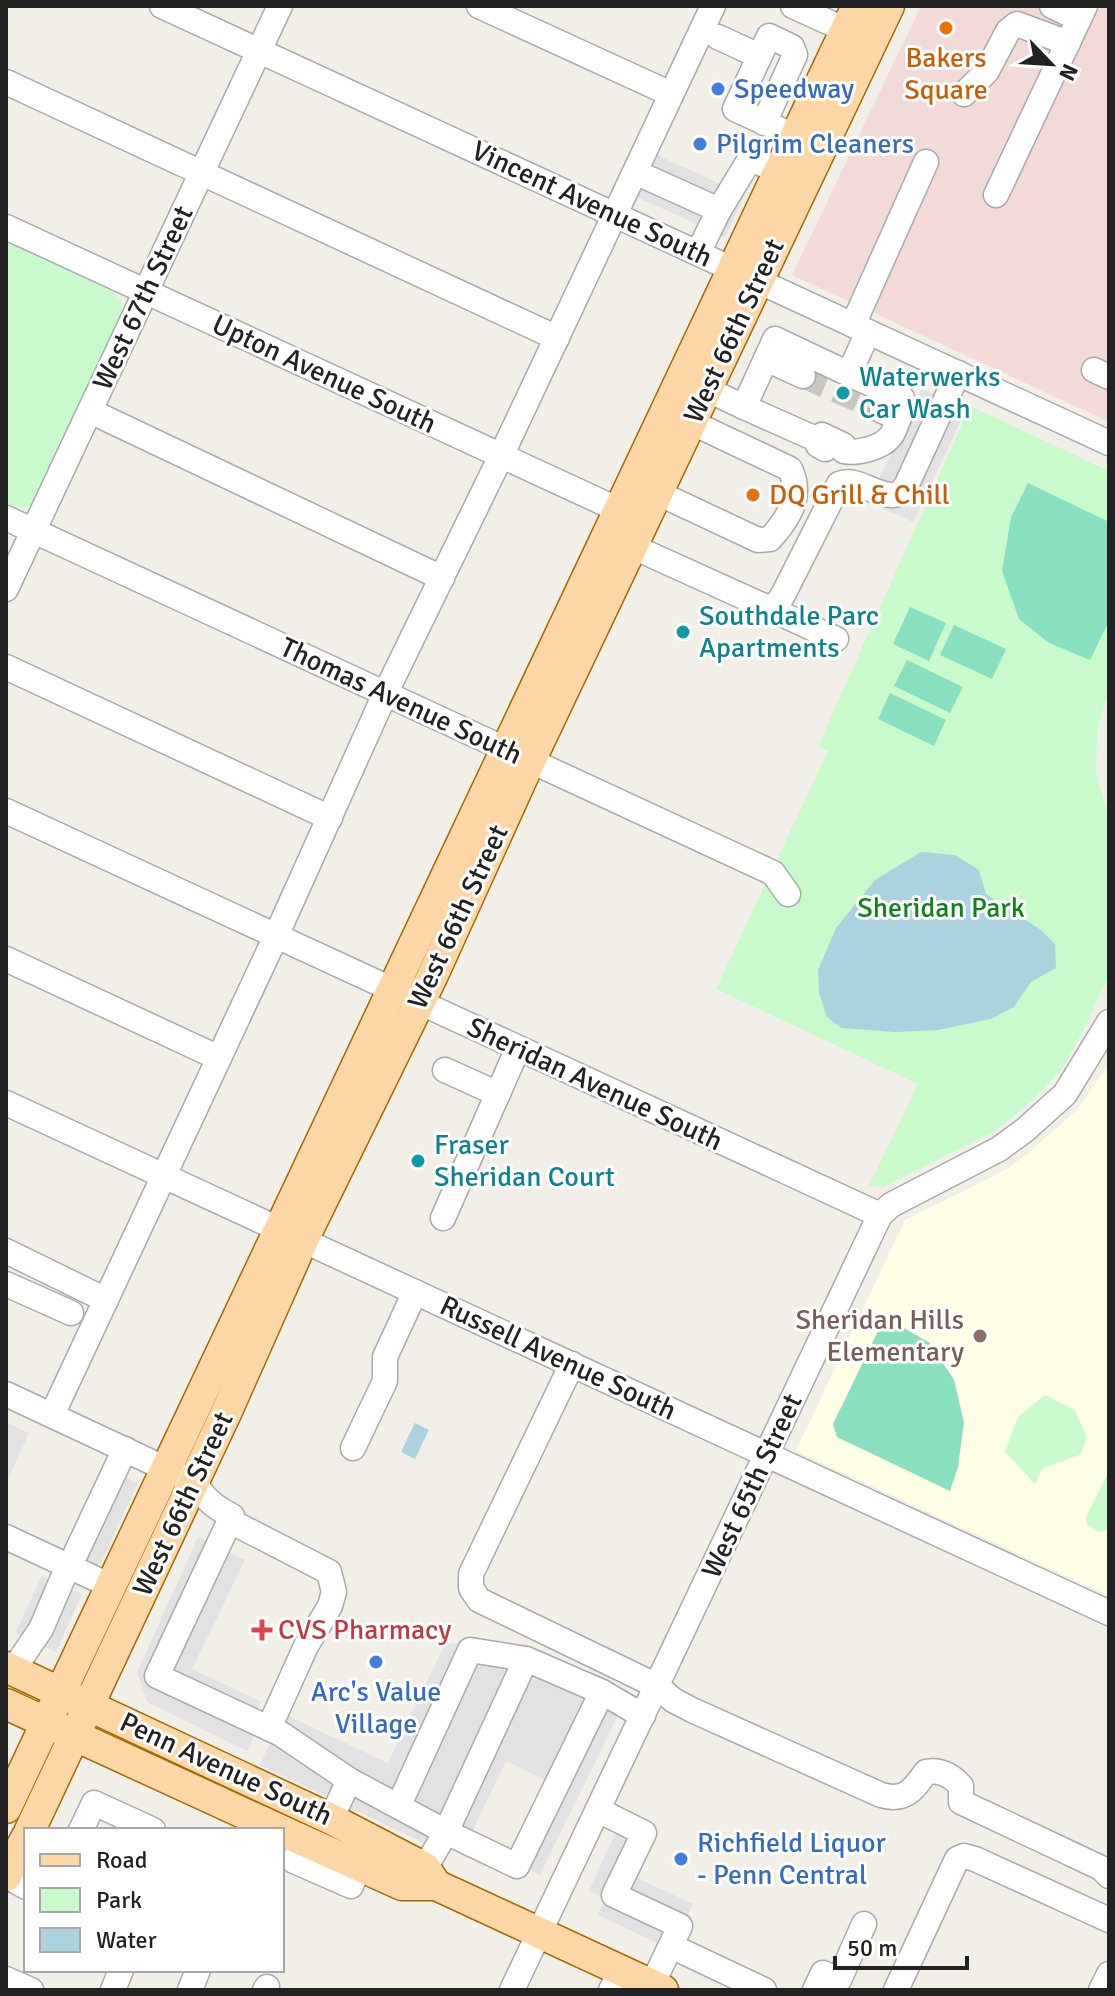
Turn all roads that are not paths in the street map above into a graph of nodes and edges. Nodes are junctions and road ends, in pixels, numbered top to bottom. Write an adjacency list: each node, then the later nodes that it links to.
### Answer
1 (162, 6): 13 (street, Vincent Avenue South)
2 (280, 6): 13 (street, West 67th Street)
3 (479, 6): 16 (street)
4 (713, 6): 16 (street)
5 (889, 6): 9 (main road, West 66th Street)
6 (1052, 6): 8 (street)
7 (798, 7): 9 (street); 11 (street)
8 (1082, 12): 12 (street)
9 (858, 26): 19 (main road, West 66th Street); 29 (main road, West 66th Street)
10 (718, 37): 14 (street)
11 (784, 43): 14 (street); 18 (street)
12 (1068, 43): 17 (street); 24 (street)
13 (259, 51): 23 (street, West 67th Street); 26 (street, Vincent Avenue South)
14 (759, 56): 18 (street)
15 (6, 82): 23 (street)
16 (671, 94): 22 (street)
17 (964, 94)
18 (764, 123): 19 (street)
19 (796, 137): 21 (main road, West 66th Street)
20 (926, 162): 31 (street)
21 (779, 171): 25 (street); 29 (main road, West 66th Street)
22 (635, 172): 25 (street); 26 (street)
23 (202, 173): 30 (street, West 67th Street); 32 (street)
24 (996, 195)
25 (719, 210): 28 (street)
26 (615, 215): 28 (street, Vincent Avenue South); 32 (street)
27 (6, 227): 30 (street, Upton Avenue South)
28 (698, 253): 29 (street, Vincent Avenue South)
29 (746, 275): 31 (street, Vincent Avenue South); 37 (main road, West 66th Street); 40 (main road, West 66th Street)
30 (146, 292): 39 (street, West 67th Street); 42 (street, Upton Avenue South)
31 (860, 328): 34 (street, Vincent Avenue South); 35 (street)
32 (557, 338): 42 (street)
33 (766, 359): 35 (street); 36 (street); 38 (street)
34 (958, 373): 41 (street, Vincent Avenue South); 49 (street)
35 (849, 374): 38 (street)
36 (803, 376)
37 (706, 389): 38 (street); 40 (main road, West 66th Street)
38 (744, 407)
39 (90, 411): 46 (street, West 67th Street); 47 (street)
40 (679, 416): 43 (main road, West 66th Street); 43 (street)
41 (1108, 441)
42 (501, 456): 45 (street, Upton Avenue South); 47 (street)
43 (646, 487): 45 (main road, West 66th Street)
44 (6, 518): 46 (street, Thomas Avenue South)
45 (625, 528): 49 (street, Upton Avenue South); 53 (main road, West 66th Street)
46 (33, 531): 48 (street, West 67th Street); 52 (street, Thomas Avenue South)
47 (442, 578): 52 (street)
48 (6, 589)
49 (766, 607): 50 (street, Upton Avenue South)
50 (836, 639)
51 (6, 667): 55 (street)
52 (385, 694): 53 (street, Thomas Avenue South); 55 (street)
53 (518, 755): 56 (street, Thomas Avenue South); 59 (main road, West 66th Street); 60 (main road, West 66th Street)
54 (6, 811): 57 (street, Sheridan Avenue South)
55 (330, 818): 57 (street)
56 (788, 894)
57 (276, 936): 59 (street, Sheridan Avenue South); 63 (street)
58 (6, 959): 63 (street)
59 (392, 990): 60 (street, Sheridan Avenue South); 70 (main road, West 66th Street)
60 (420, 1002): 62 (street, Sheridan Avenue South); 70 (main road, West 66th Street)
61 (1108, 1025): 68 (street)
62 (518, 1048): 65 (street); 68 (street, Sheridan Avenue South)
63 (219, 1058): 67 (street)
64 (445, 1070): 65 (street)
65 (498, 1094): 69 (street)
66 (6, 1103): 67 (street, Russell Avenue South)
67 (164, 1175): 70 (street, Russell Avenue South); 74 (street)
68 (880, 1215): 81 (street, West 65th Street)
69 (443, 1218)
70 (292, 1235): 73 (street, Russell Avenue South); 82 (main road, West 66th Street); 83 (main road, West 66th Street)
71 (6, 1251): 74 (street)
72 (6, 1283): 75 (street)
73 (415, 1292): 76 (street, Russell Avenue South); 79 (street)
74 (106, 1300): 78 (street)
75 (71, 1313)
76 (572, 1364): 81 (street, Russell Avenue South); 91 (street)
77 (7, 1397): 78 (street)
78 (52, 1415): 80 (street)
79 (353, 1448)
80 (125, 1449): 82 (street); 86 (street)
81 (767, 1455): 88 (street, Russell Avenue South); 91 (street, West 65th Street)
82 (166, 1468): 83 (street); 87 (main road, West 66th Street)
83 (194, 1482): 84 (street); 95 (main road, West 66th Street)
84 (230, 1521): 98 (street); 98 (street)
85 (8, 1542): 86 (street)
86 (72, 1560): 87 (street); 90 (street)
87 (111, 1586): 92 (main road, West 66th Street)
88 (1109, 1613)
89 (526, 1659): 93 (street); 102 (street); 111 (street)
90 (10, 1668): 92 (main road, Penn Avenue South)
91 (657, 1686): 96 (street, West 65th Street); 115 (street)
92 (60, 1691): 95 (main road, Penn Avenue South); 97 (main road, West 66th Street)
93 (602, 1692): 96 (street); 111 (street)
94 (6, 1704): 97 (main road, Penn Avenue South)
95 (88, 1704): 99 (main road, West 66th Street); 105 (main road, Penn Avenue South)
96 (643, 1716): 104 (street, West 65th Street)
97 (47, 1723): 99 (main road, Penn Avenue South); 100 (main road, West 66th Street)
98 (269, 1728): 101 (street)
99 (75, 1736): 106 (main road, West 66th Street); 109 (main road, Penn Avenue South)
100 (14, 1770): 103 (main road, West 66th Street)
101 (349, 1780): 102 (street); 105 (street)
102 (399, 1805): 111 (street)
103 (6, 1808)
104 (598, 1810): 119 (street, West 65th Street); 120 (street)
105 (331, 1819): 114 (main road, Penn Avenue South)
106 (38, 1828)
107 (82, 1828): 108 (street)
108 (149, 1828)
109 (275, 1828)
110 (284, 1832): 114 (main road, Penn Avenue South)
111 (446, 1832): 114 (street)
112 (24, 1849): 113 (main road, West 66th Street)
113 (6, 1876): 116 (street)
114 (430, 1876): 119 (main road, Penn Avenue South)
115 (1109, 1876)
116 (24, 1886)
117 (1109, 1920): 129 (street)
118 (864, 1924): 128 (street)
119 (540, 1933): 123 (main road, Penn Avenue South); 126 (street, West 65th Street)
120 (671, 1946): 124 (street); 127 (street)
121 (1109, 1974): 130 (street)
122 (6, 1979): 125 (street)
123 (616, 1980): 124 (main road, Penn Avenue South)
124 (658, 1987)
125 (31, 1990)
126 (512, 1990)
127 (764, 1990)
128 (815, 1990)
129 (896, 1990)
130 (1101, 1990)

